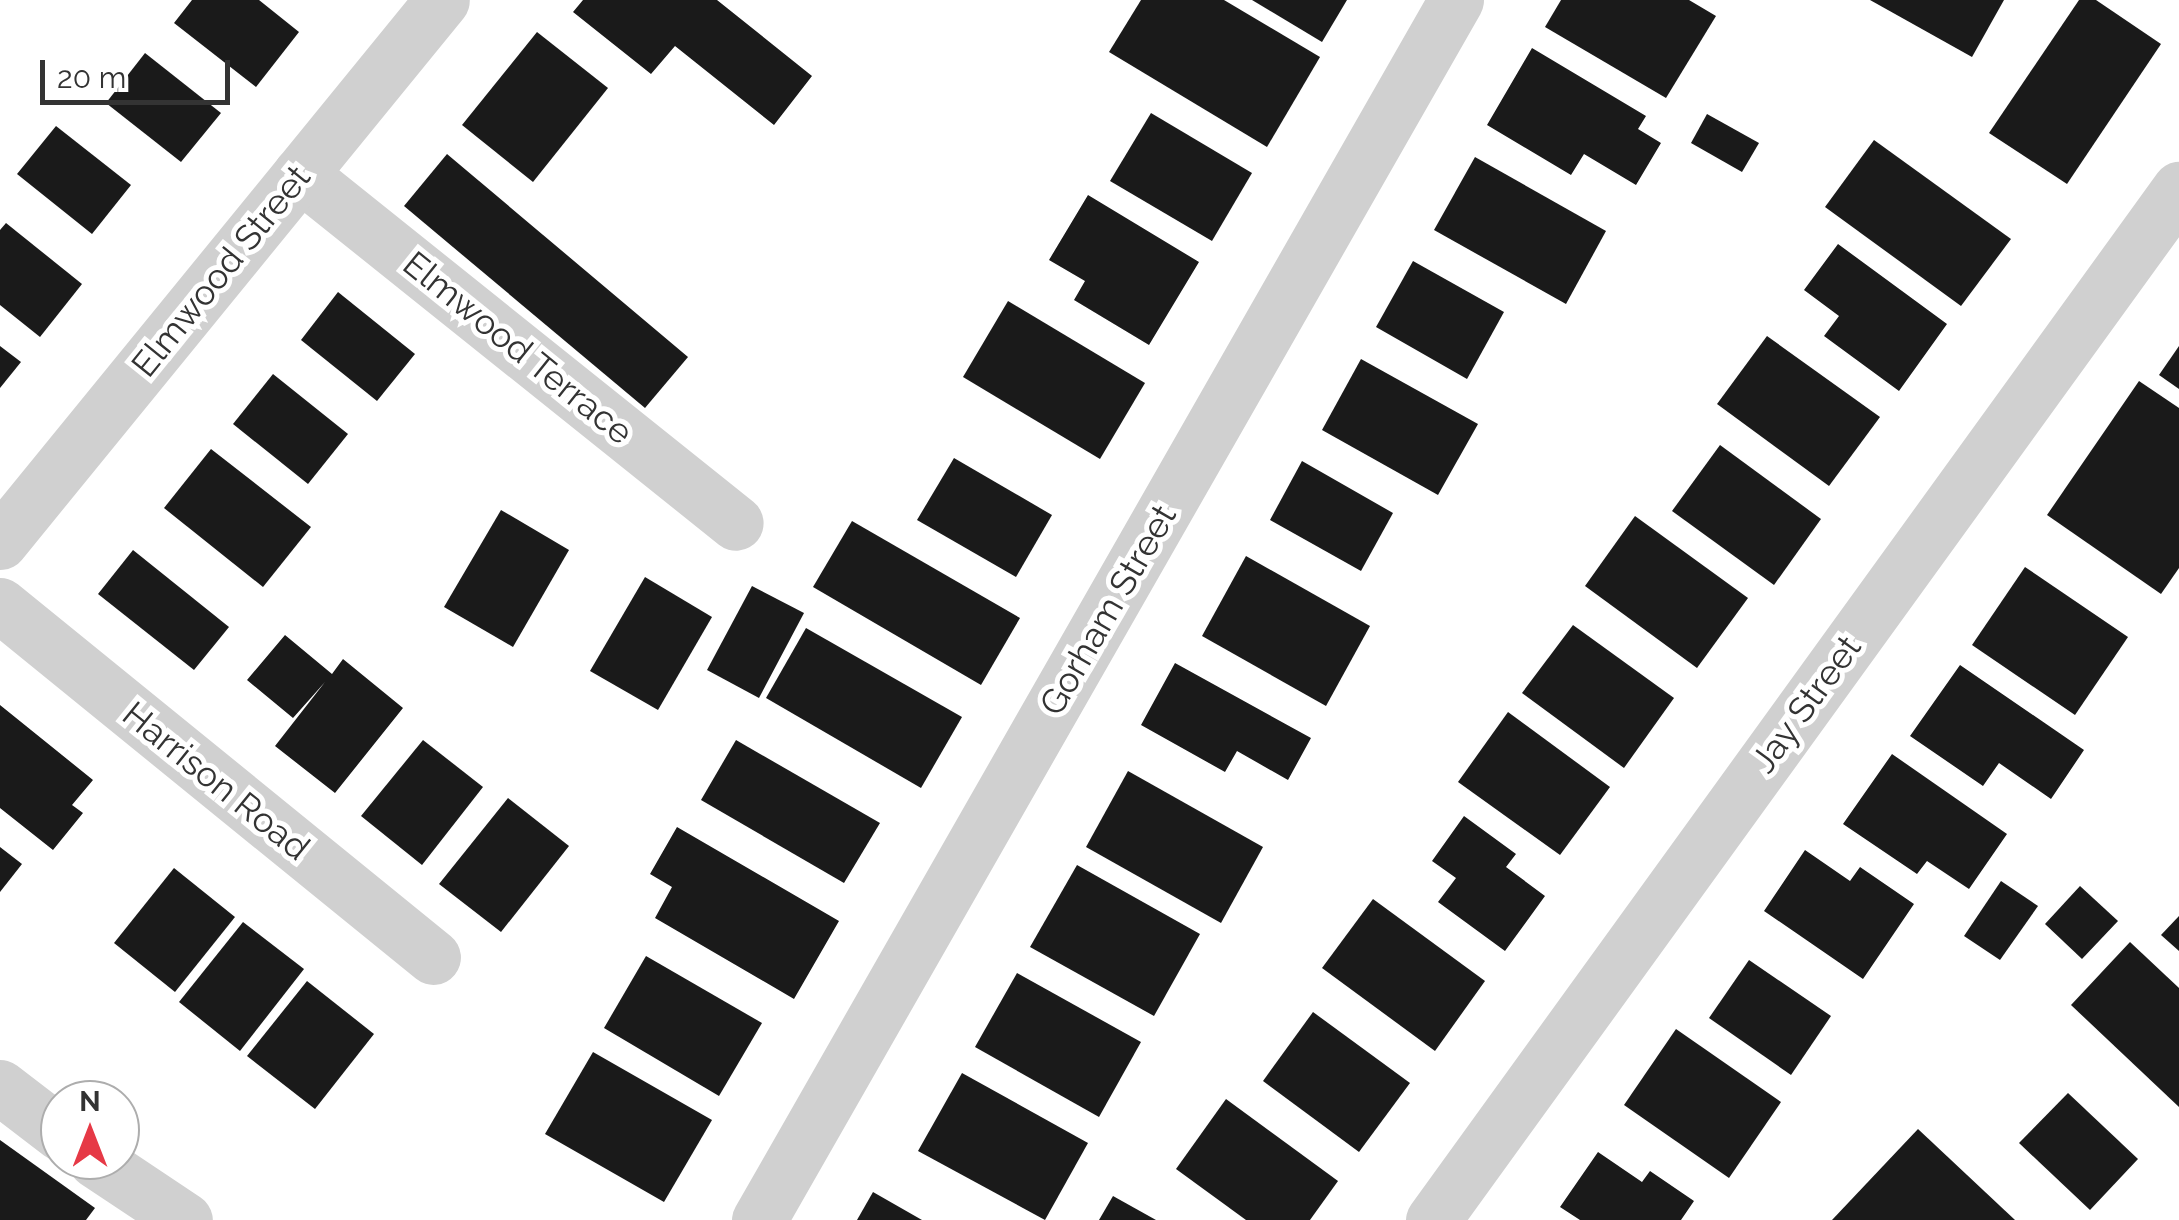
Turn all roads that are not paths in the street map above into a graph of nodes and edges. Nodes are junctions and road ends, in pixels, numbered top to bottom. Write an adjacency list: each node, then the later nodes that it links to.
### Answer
1 (442, 0): 3 (street, Elmwood Street)
2 (1456, 0): 13 (street, Gorham Street)
3 (300, 174): 5 (street, Elmwood Terrace); 6 (street, Elmwood Street)
4 (2179, 189): 14 (street, Jay Street)
5 (736, 523)
6 (0, 542)
7 (0, 605): 8 (street, Harrison Road)
8 (432, 957)
9 (0, 1087): 10 (street)
10 (40, 1118)
11 (125, 1180): 12 (street)
12 (185, 1220)
13 (760, 1220)
14 (1433, 1220)

